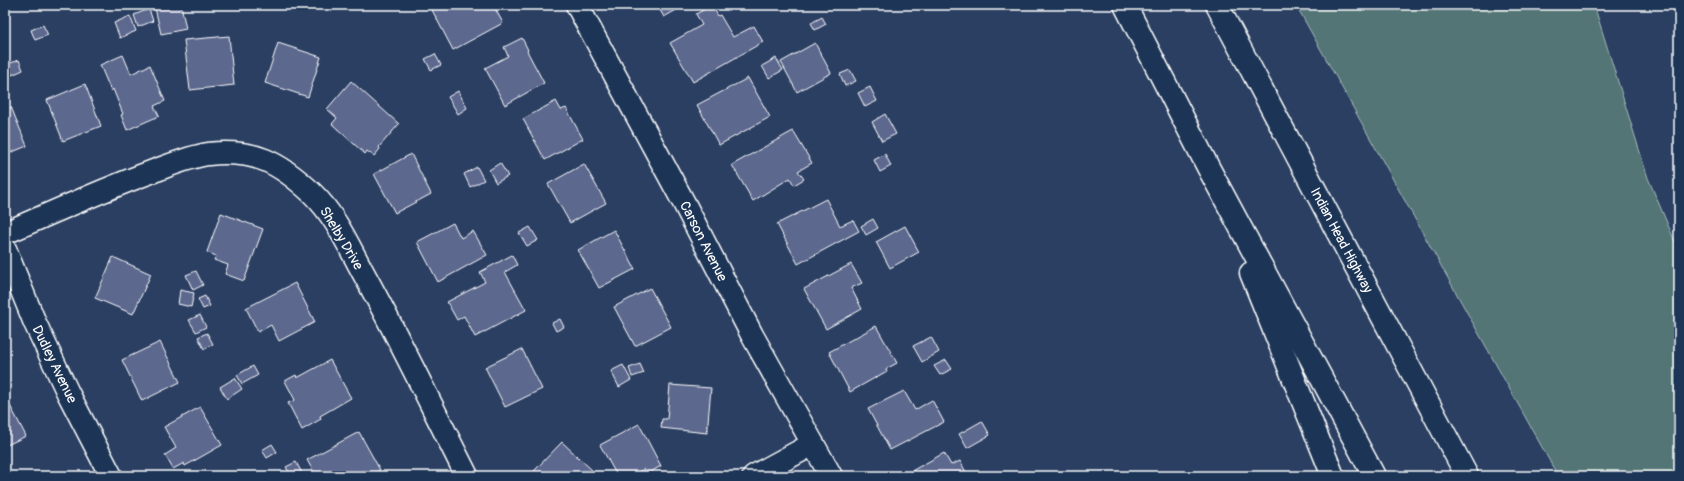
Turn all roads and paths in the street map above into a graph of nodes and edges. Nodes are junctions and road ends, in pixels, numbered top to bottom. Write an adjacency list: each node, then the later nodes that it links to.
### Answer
1 (577, 5): 7 (main road, Carson Avenue)
2 (1125, 5): 4 (main road)
3 (1217, 5): 14 (main road, Indian Head Highway)
4 (1208, 166): 12 (main road); 13 (main road)
5 (5, 233): 9 (main road, Shelby Drive)
6 (5, 249): 8 (main road, Dudley Avenue)
7 (813, 444): 10 (main road); 11 (main road, Carson Avenue)
8 (111, 476)
9 (468, 476)
10 (754, 476)
11 (831, 476)
12 (1334, 476)
13 (1374, 476)
14 (1467, 476)

